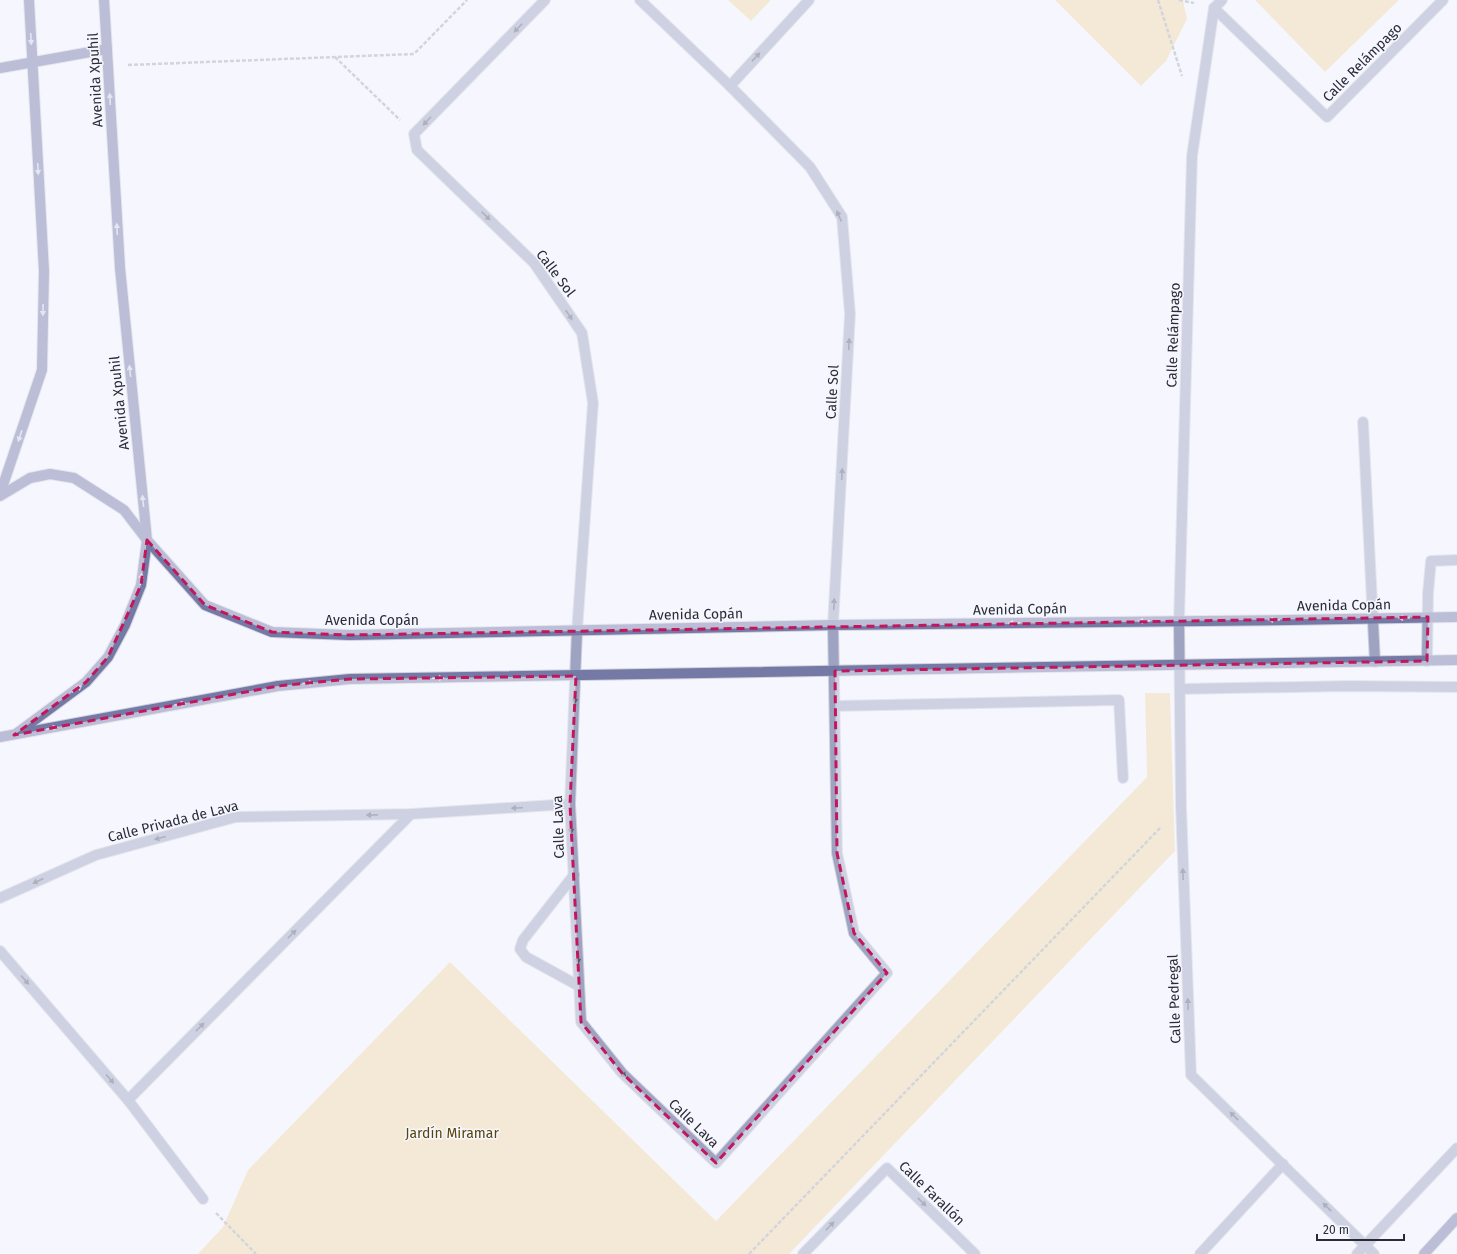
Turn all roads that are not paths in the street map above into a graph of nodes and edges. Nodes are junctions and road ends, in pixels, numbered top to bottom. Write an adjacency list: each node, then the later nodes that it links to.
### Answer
1 (29, 0): 10 (street, one-way to 10)
2 (104, 0): 9 (street, Avenida Xpuhil)
3 (545, 0): 22 (street, Calle Sol, one-way to 22)
4 (640, 0): 12 (street, Calle Sol)
5 (809, 0): 12 (street, one-way to 5)
6 (1222, 0): 8 (street)
7 (1443, 0): 8 (street, Calle Relámpago)
8 (1214, 8): 20 (street, Calle Relámpago)
9 (107, 49): 10 (street); 15 (street, Avenida Xpuhil, one-way to 9)
10 (32, 62): 11 (street); 14 (street, one-way to 14)
11 (0, 68)
12 (730, 86): 21 (street, Calle Sol, one-way to 12)
13 (1363, 422): 19 (street)
14 (0, 495): 15 (street, Avenida Copán)
15 (147, 540): 22 (street, Avenida Copán); 32 (street, Avenida Xpuhil, one-way to 15)
16 (1457, 560): 18 (street)
17 (1457, 616): 18 (street, Avenida Copán)
18 (1428, 617): 19 (street, Avenida Copán, one-way to 19); 24 (street)
19 (1372, 618): 20 (street, Avenida Copán, one-way to 20); 25 (street)
20 (1179, 621): 21 (street, Avenida Copán, one-way to 21); 26 (street, Calle Relámpago)
21 (833, 625): 22 (street, Avenida Copán); 27 (street, Calle Sol)
22 (577, 631): 28 (street, Calle Lava)
23 (1457, 660): 24 (street)
24 (1427, 661): 25 (street)
25 (1375, 662): 26 (street)
26 (1178, 665): 27 (street); 30 (street, Calle Pedregal)
27 (835, 671): 28 (street); 31 (street, Calle Lava)
28 (576, 676): 32 (street, one-way to 28); 36 (street, Calle Lava, one-way to 36)
29 (1457, 687): 30 (street)
30 (1180, 688): 44 (street, Calle Pedregal, one-way to 30)
31 (835, 706): 35 (street); 41 (street, Calle Lava, one-way to 31)
32 (14, 735): 33 (street); 34 (street, Avenida Xpuhil)
33 (0, 737)
34 (0, 744)
35 (1123, 778)
36 (570, 804): 37 (street, Calle Privada de Lava, one-way to 37); 38 (street, Calle Lava, one-way to 38)
37 (410, 814): 39 (street, Calle Privada de Lava, one-way to 39); 42 (street, one-way to 37)
38 (574, 875): 41 (street, Calle Lava, one-way to 41); 41 (street)
39 (0, 898)
40 (0, 951): 42 (street, one-way to 42)
41 (579, 986)
42 (128, 1100): 45 (street)
43 (1457, 1148): 47 (street)
44 (1283, 1164): 47 (street, Calle Pedregal, one-way to 44); 50 (street)
45 (203, 1199)
46 (1457, 1218): 53 (street)
47 (1366, 1245): 51 (street); 52 (street, Calle Pedregal)
48 (803, 1254): 49 (street, Calle Farallón, one-way to 49)
49 (975, 1254)
50 (1200, 1254)
51 (1357, 1254)
52 (1374, 1254)
53 (1424, 1254)

